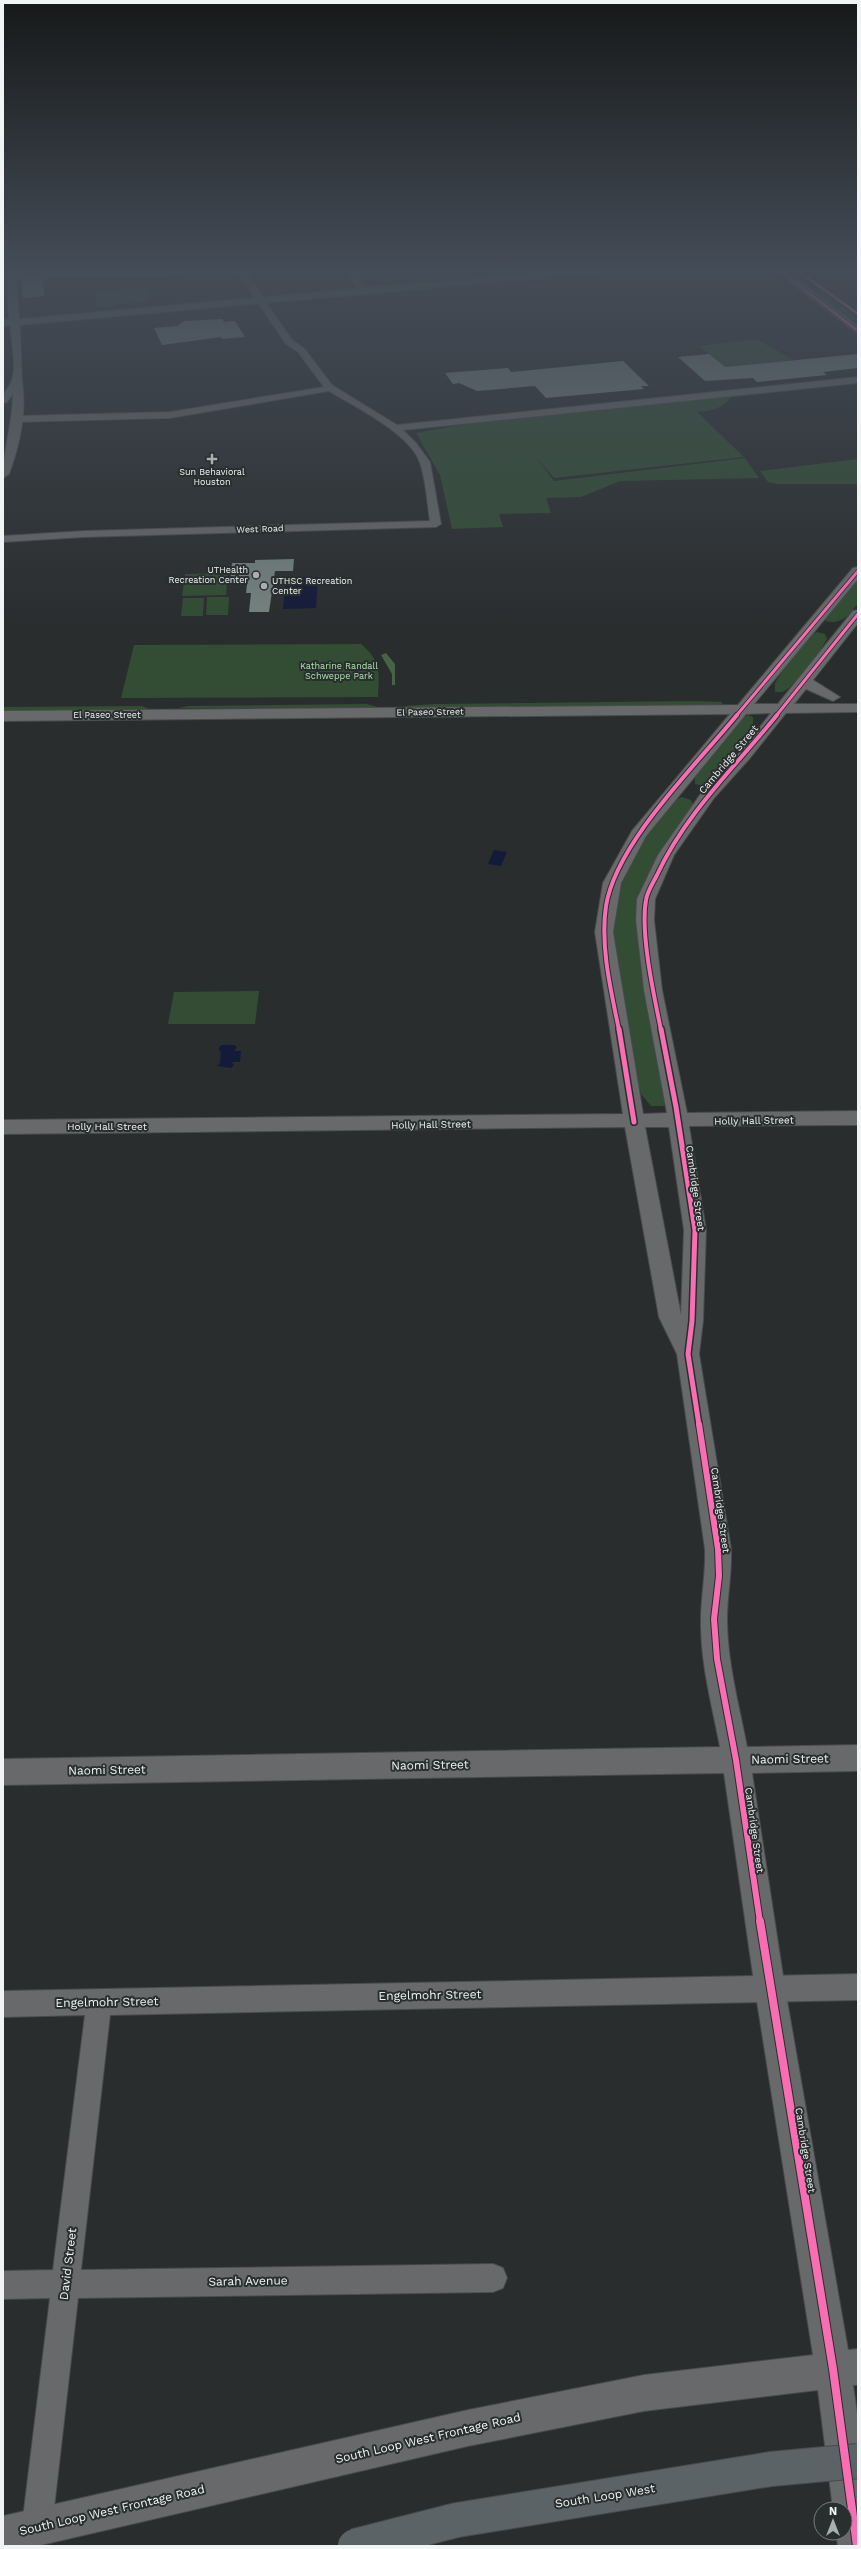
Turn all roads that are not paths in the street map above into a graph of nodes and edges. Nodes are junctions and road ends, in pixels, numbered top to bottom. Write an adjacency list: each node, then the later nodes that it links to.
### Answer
1 (11, 389): 6 (main road)
2 (18, 389): 7 (street)
3 (326, 389): 7 (street)
4 (333, 389): 8 (street)
5 (772, 389): 8 (street)
6 (3, 400)
7 (17, 419): 9 (street)
8 (398, 430): 11 (street, West Road)
9 (3, 474)
10 (3, 533): 11 (street, West Road)
11 (84, 534): 12 (street, West Road)
12 (3, 539)
13 (858, 570): 15 (street, Cambridge Street)
14 (858, 614): 16 (street, Cambridge Street)
15 (814, 622): 16 (street); 20 (street, Cambridge Street)
16 (844, 630): 17 (street, Cambridge Street)
17 (804, 680): 18 (street); 22 (street, Cambridge Street)
18 (833, 696): 19 (street, El Paseo Street); 22 (street, El Paseo Street)
19 (858, 696)
20 (752, 697): 22 (street, El Paseo Street); 23 (street, El Paseo Street); 26 (street, Cambridge Street)
21 (3, 703): 25 (street, El Paseo Street)
22 (786, 703): 24 (street, El Paseo Street); 26 (street, El Paseo Street); 31 (street, Cambridge Street)
23 (390, 707): 25 (street, El Paseo Street); 27 (street, El Paseo Street)
24 (858, 708)
25 (168, 709): 28 (street, El Paseo Street)
26 (741, 709): 27 (street, El Paseo Street); 29 (street, Cambridge Street)
27 (680, 710): 29 (street)
28 (3, 716)
29 (721, 732): 30 (street, Cambridge Street)
30 (678, 787): 31 (street); 33 (street, Cambridge Street)
31 (708, 795): 34 (street, Cambridge Street)
32 (858, 1118): 34 (street, Holly Hall Street)
33 (634, 1122): 34 (street, Holly Hall Street); 35 (street, Holly Hall Street); 36 (street, Cambridge Street)
34 (677, 1122): 36 (street, Cambridge Street)
35 (3, 1127)
36 (688, 1354): 38 (street, Cambridge Street)
37 (858, 1758): 38 (street, Naomi Street)
38 (736, 1760): 39 (street, Naomi Street); 41 (street, Cambridge Street)
39 (3, 1772)
40 (858, 1987): 41 (street, Engelmohr Street)
41 (770, 1989): 42 (street, Engelmohr Street); 47 (street, Cambridge Street)
42 (99, 2002): 43 (street, Engelmohr Street); 45 (street, David Street)
43 (3, 2004)
44 (493, 2278): 45 (street, Sarah Avenue)
45 (66, 2284): 46 (street, Sarah Avenue); 49 (street, David Street)
46 (3, 2285)
47 (846, 2368): 49 (street, South Loop West Frontage Road); 51 (street, Cambridge Street)
48 (858, 2461): 50 (highway, South Loop West, bridge)
49 (20, 2530)
50 (355, 2546)
51 (857, 2546)

